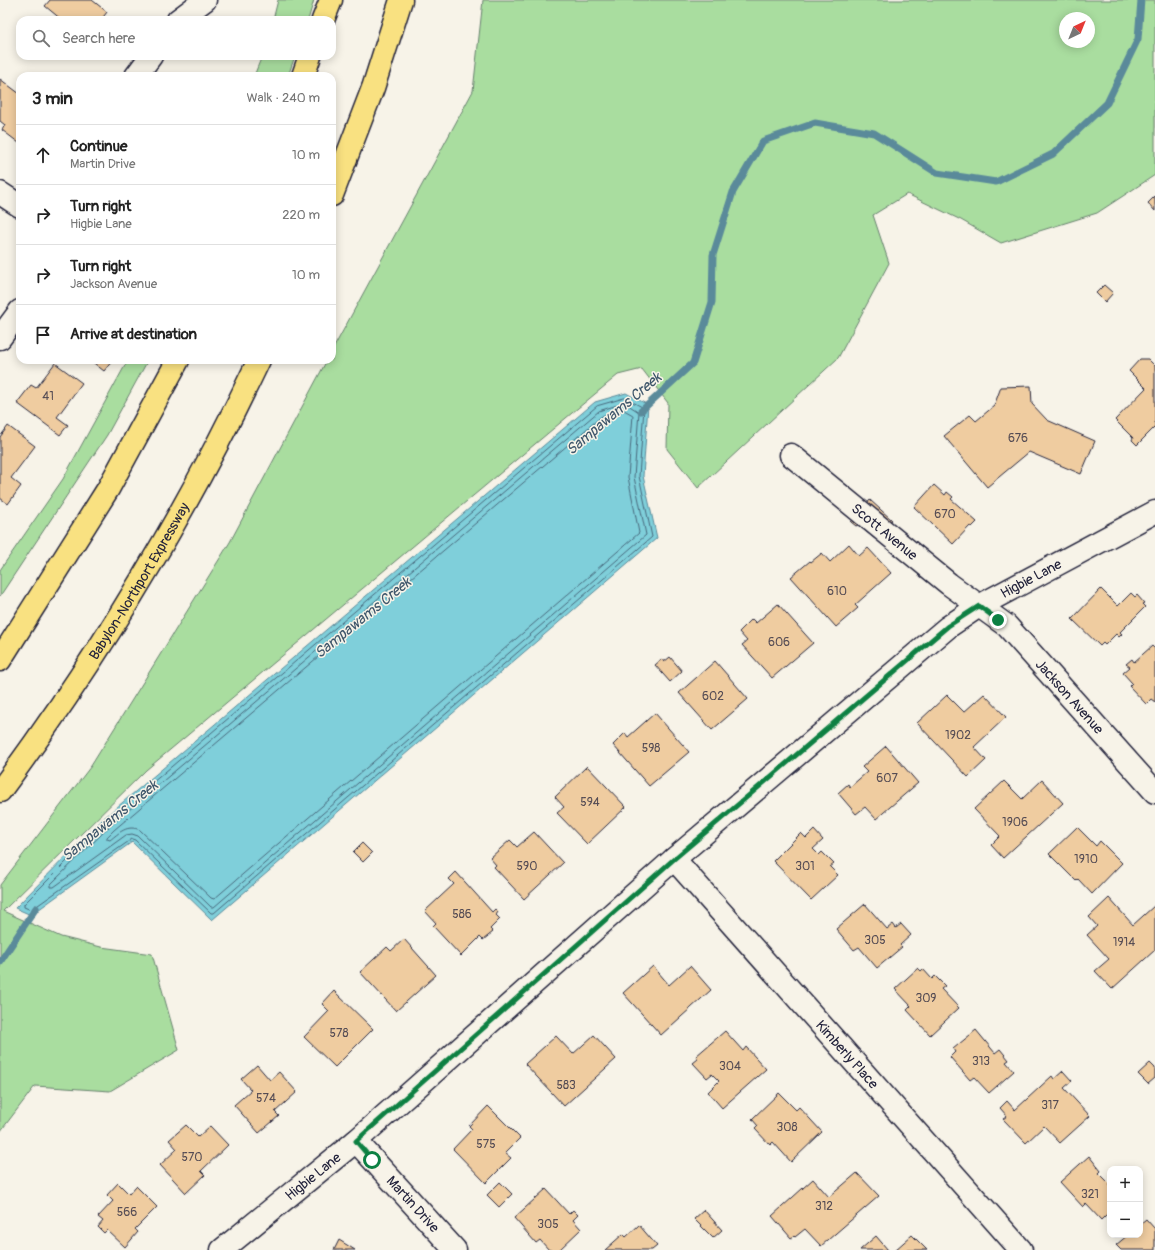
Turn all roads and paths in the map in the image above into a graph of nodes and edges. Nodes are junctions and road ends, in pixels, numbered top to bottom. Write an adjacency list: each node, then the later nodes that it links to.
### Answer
1 (204, 0): 4 (street)
2 (331, 0): 5 (main road)
3 (401, 0): 10 (main road)
4 (183, 16)
5 (325, 16)
6 (148, 60): 8 (street)
7 (309, 60): 9 (main road)
8 (139, 72)
9 (304, 72)
10 (336, 185)
11 (0, 193): 12 (street)
12 (16, 203)
13 (16, 316): 14 (street)
14 (0, 338)
15 (176, 364): 20 (main road)
16 (257, 364): 21 (main road, Babylon-Northport Expressway)
17 (792, 455): 19 (street, Scott Avenue)
18 (1155, 512): 19 (street, Higbie Lane)
19 (979, 606): 22 (street, Jackson Avenue); 23 (street, Higbie Lane)
20 (0, 660)
21 (0, 792)
22 (1155, 792)
23 (674, 859): 24 (street, Higbie Lane); 27 (street, Kimberly Place)
24 (356, 1141): 25 (street, Higbie Lane); 26 (street, Martin Drive)
25 (222, 1250)
26 (455, 1250)
27 (1021, 1250)

